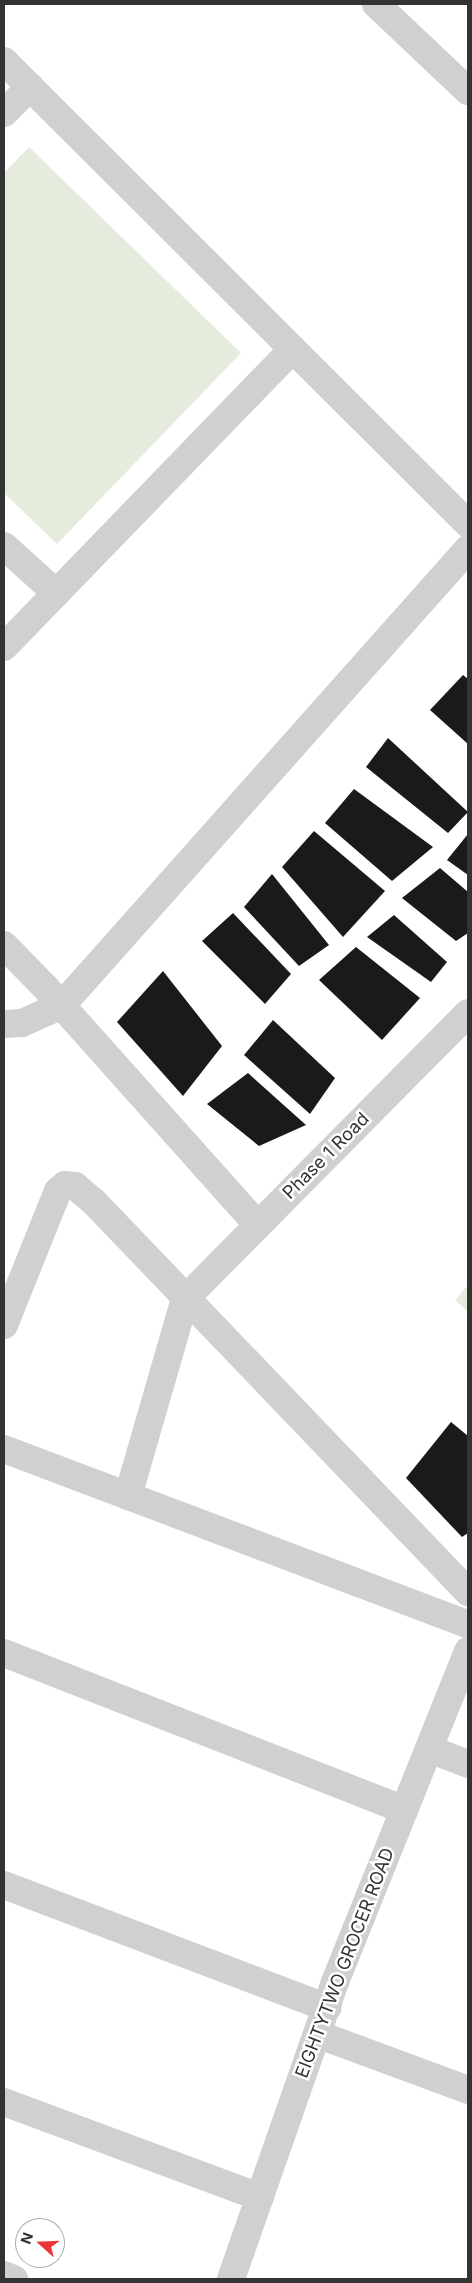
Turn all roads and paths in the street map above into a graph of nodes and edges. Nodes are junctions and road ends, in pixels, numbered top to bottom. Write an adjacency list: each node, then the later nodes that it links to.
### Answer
1 (376, 4): 3 (street)
2 (4, 61): 4 (street)
3 (466, 85)
4 (30, 87): 5 (street); 6 (street)
5 (4, 113)
6 (293, 350): 7 (street); 10 (street)
7 (468, 524)
8 (4, 546): 10 (street)
9 (468, 549): 13 (street)
10 (56, 593): 11 (street)
11 (4, 647)
12 (4, 945): 13 (street)
13 (62, 1005): 15 (street); 16 (street)
14 (468, 1013): 16 (street, Phase 1 Road)
15 (4, 1024)
16 (258, 1225): 17 (street, Phase 1 Road)
17 (185, 1299): 18 (street); 20 (street); 21 (street)
18 (4, 1325)
19 (4, 1449): 20 (street)
20 (128, 1496): 22 (street)
21 (468, 1592)
22 (468, 1624)
23 (468, 1651): 25 (street, EIGHTYTWO GROCER ROAD)
24 (4, 1653): 27 (street)
25 (429, 1749): 26 (street); 27 (street, EIGHTYTWO GROCER ROAD)
26 (468, 1764)
27 (404, 1810): 29 (street, EIGHTYTWO GROCER ROAD)
28 (4, 1885): 29 (street)
29 (327, 2008): 30 (street, EIGHTYTWO GROCER ROAD)
30 (317, 2034): 31 (street); 33 (street, EIGHTYTWO GROCER ROAD)
31 (468, 2090)
32 (4, 2102): 33 (street)
33 (260, 2197): 36 (street, EIGHTYTWO GROCER ROAD)
34 (4, 2275): 35 (street)
35 (14, 2279)
36 (231, 2279)

